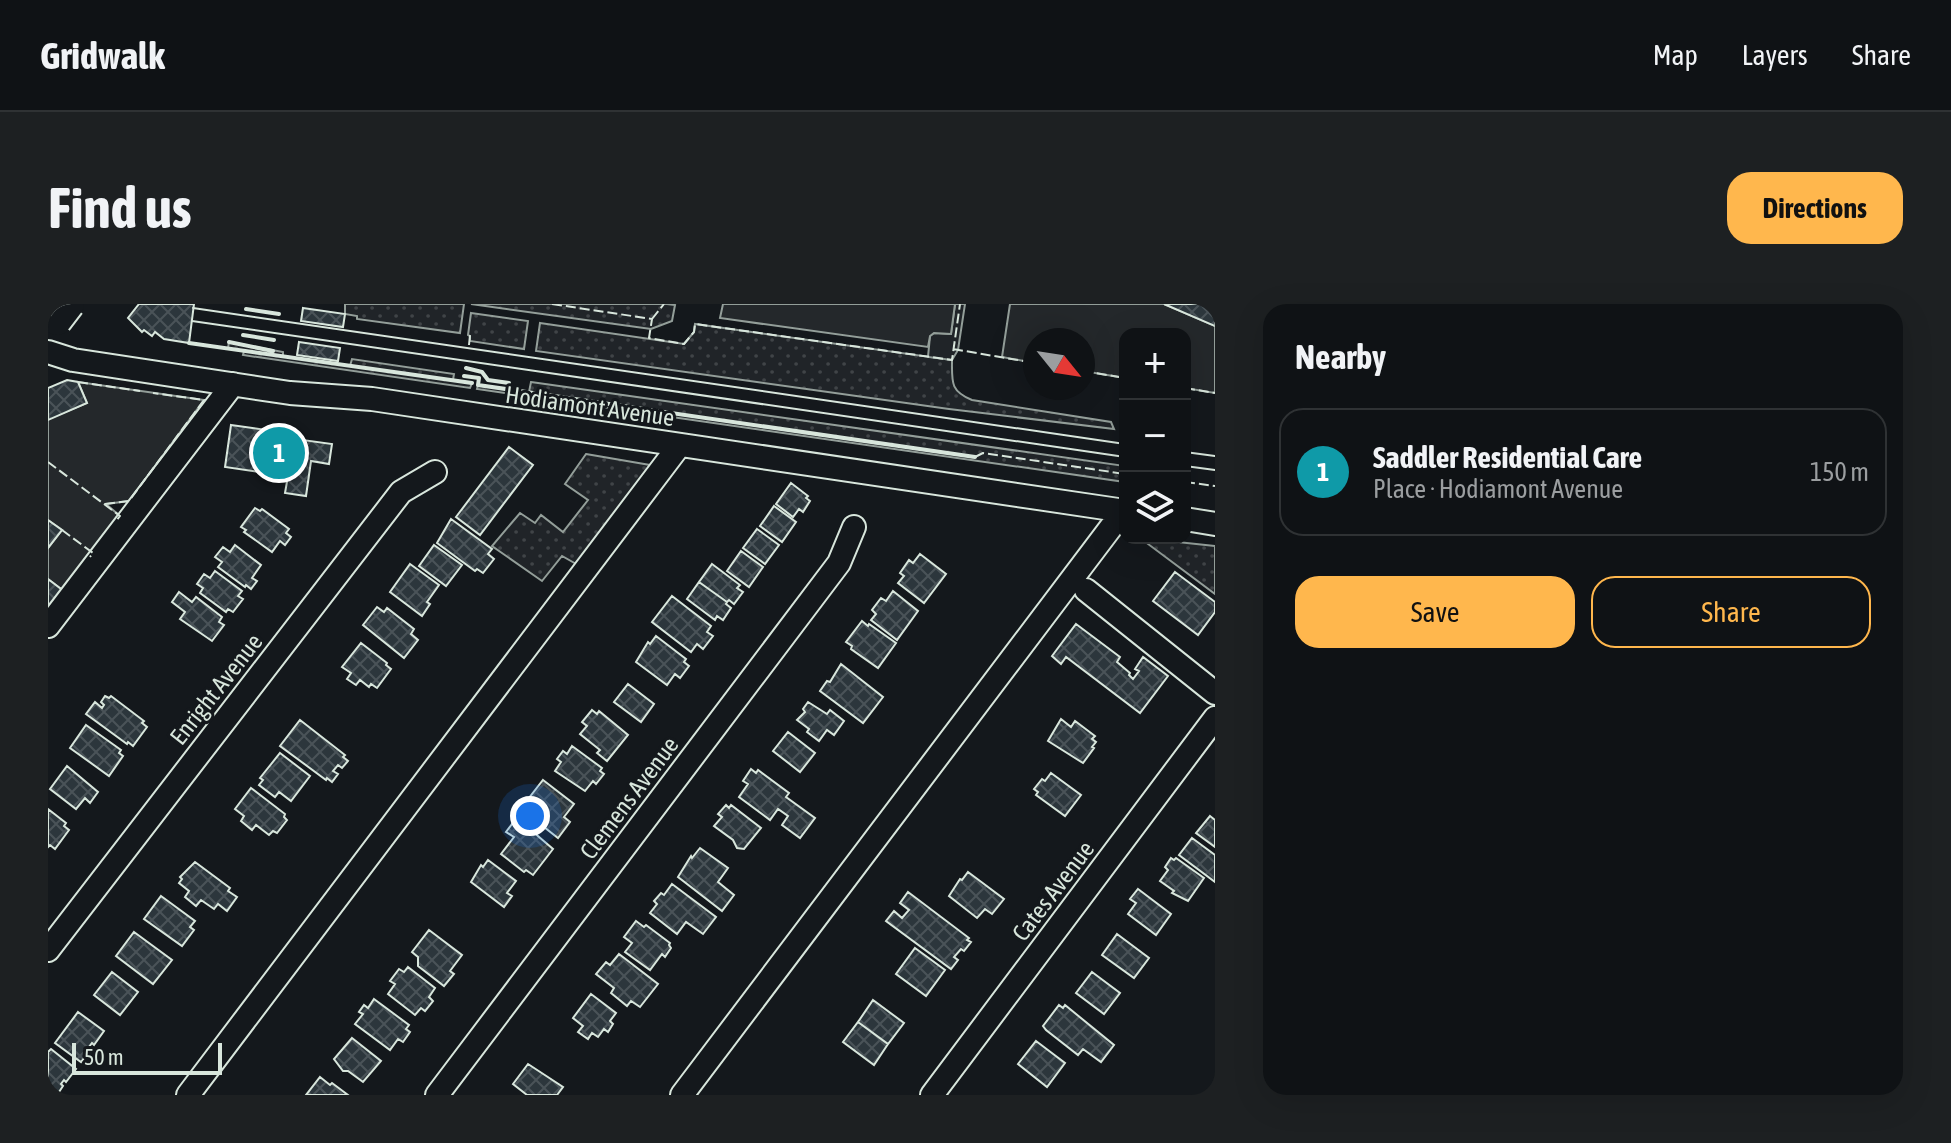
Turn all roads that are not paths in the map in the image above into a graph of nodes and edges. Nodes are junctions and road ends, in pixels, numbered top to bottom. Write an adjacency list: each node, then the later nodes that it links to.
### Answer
1 (48, 352): 2 (street, Hodiamont Avenue)
2 (233, 384): 3 (street, Hodiamont Avenue); 11 (street)
3 (679, 446): 5 (street, Hodiamont Avenue); 15 (street)
4 (435, 472): 14 (street, Enright Avenue)
5 (1119, 509)
6 (1119, 518): 17 (street)
7 (1191, 520): 8 (street)
8 (1215, 524)
9 (854, 527): 16 (street, Clemens Avenue)
10 (1086, 590): 12 (street)
11 (48, 626)
12 (1215, 693)
13 (1215, 718): 18 (street, Cates Avenue)
14 (48, 950)
15 (188, 1095)
16 (437, 1095)
17 (682, 1095)
18 (932, 1095)

